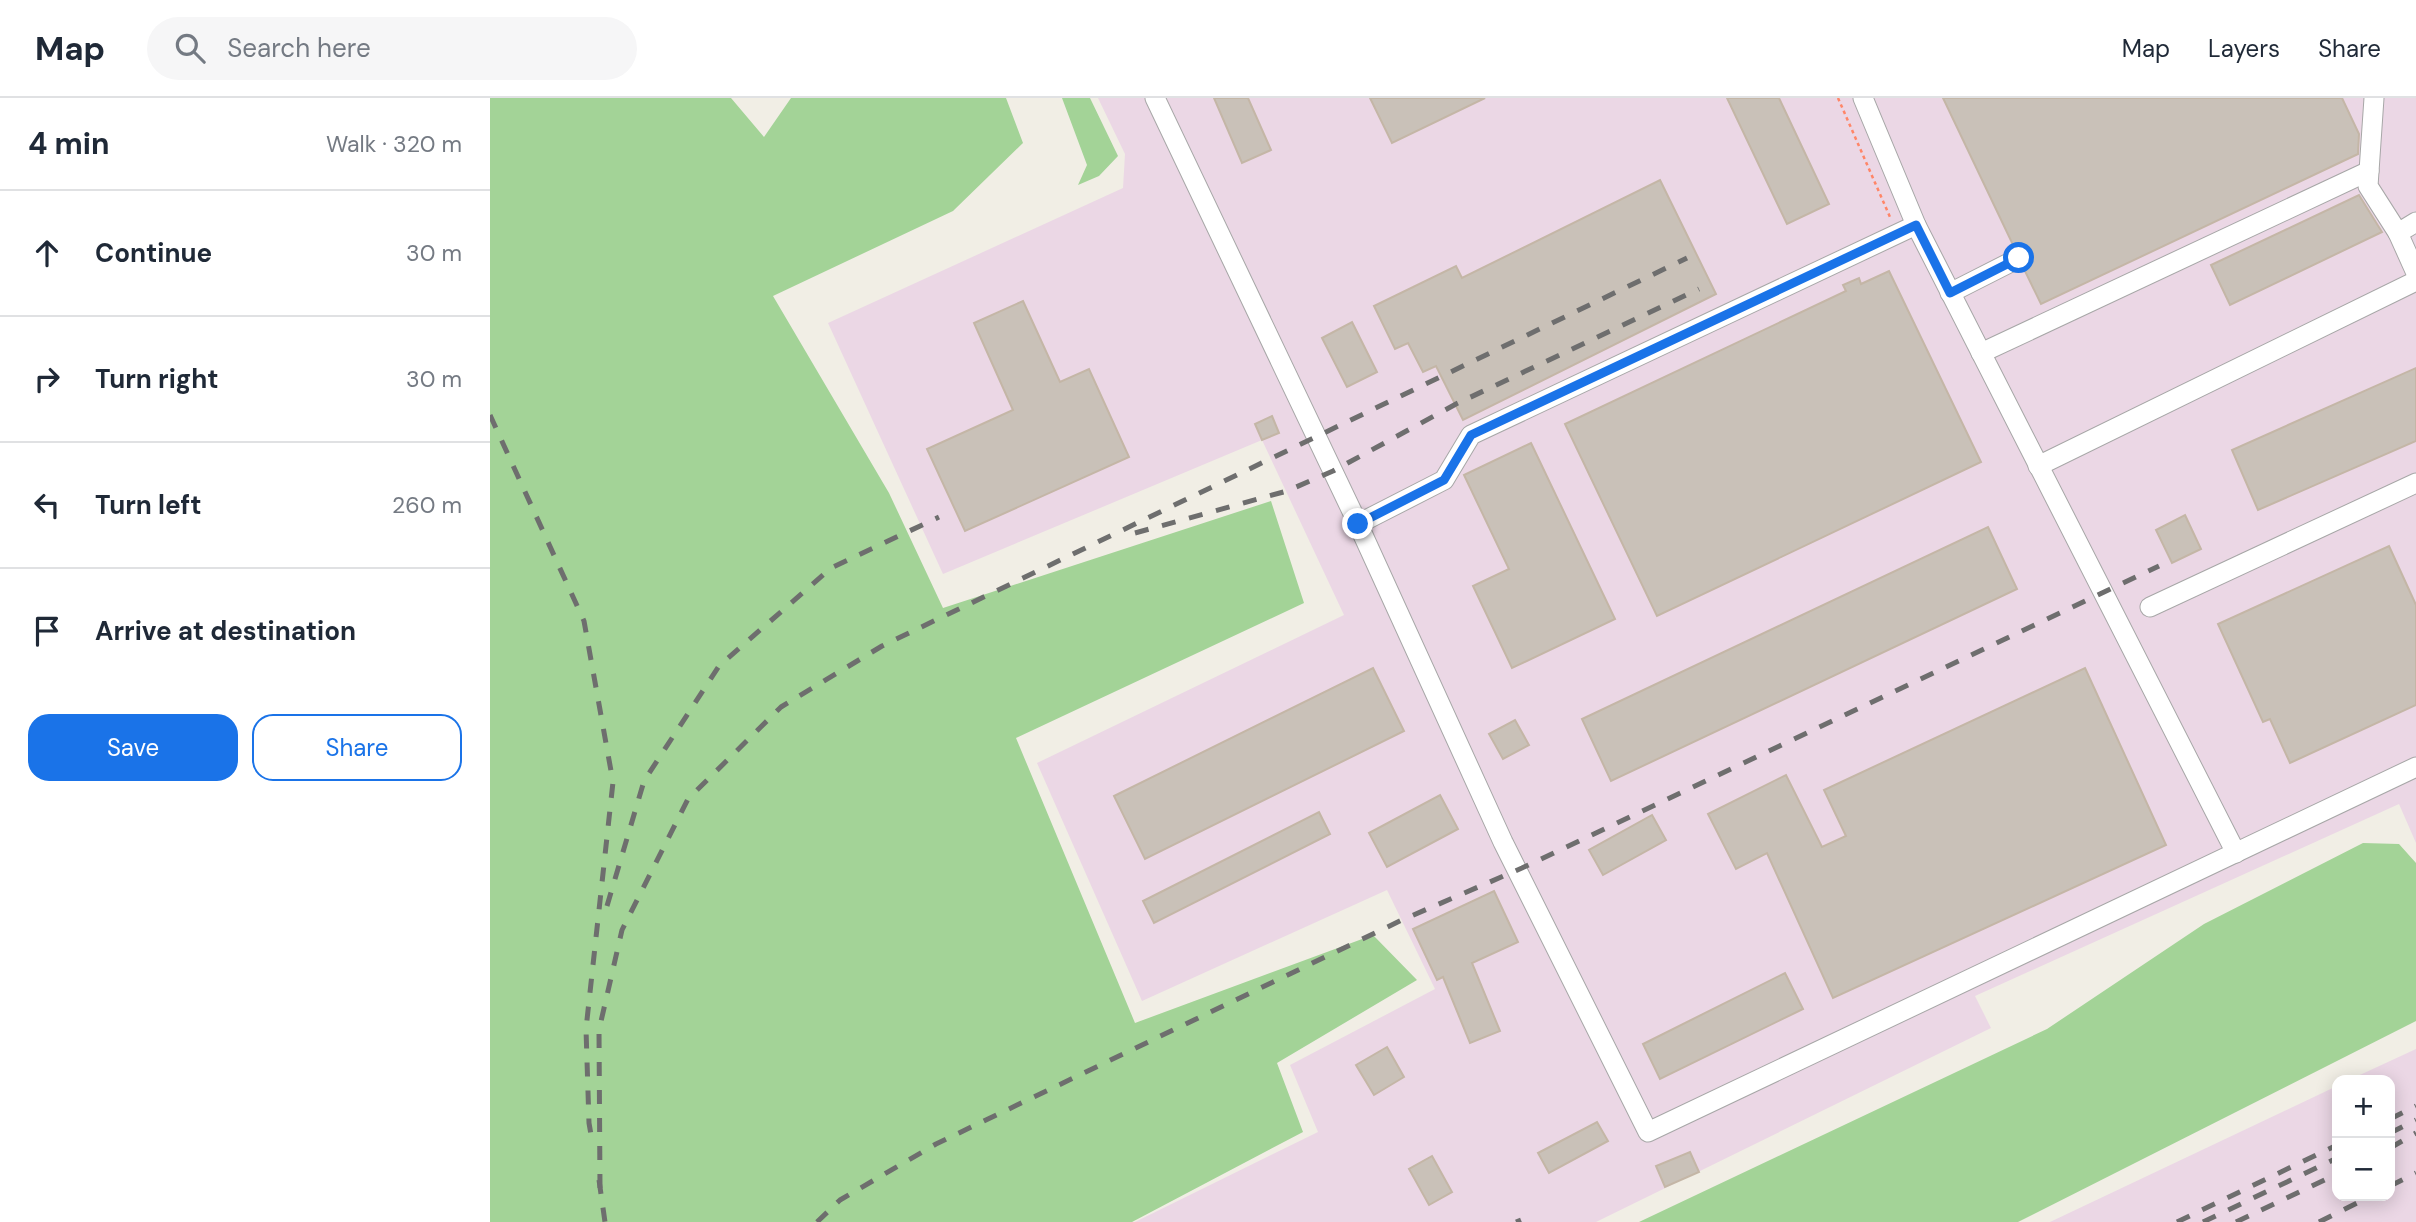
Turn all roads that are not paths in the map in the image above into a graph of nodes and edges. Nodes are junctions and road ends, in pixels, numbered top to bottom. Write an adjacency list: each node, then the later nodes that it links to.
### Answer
1 (1154, 98): 15 (lane)
2 (1863, 98): 6 (lane)
3 (2374, 98): 4 (lane)
4 (2369, 172): 7 (lane); 12 (lane)
5 (2416, 222): 7 (lane)
6 (1916, 225): 11 (lane); 15 (lane)
7 (2398, 233): 9 (lane)
8 (2019, 258): 11 (lane)
9 (2416, 273)
10 (2416, 281): 13 (lane)
11 (1950, 293): 12 (lane)
12 (1981, 353): 13 (lane)
13 (2038, 466): 18 (lane)
14 (2416, 482): 16 (lane)
15 (1358, 524): 18 (lane)
16 (2150, 607)
17 (2416, 767): 18 (lane)
18 (2236, 853)

